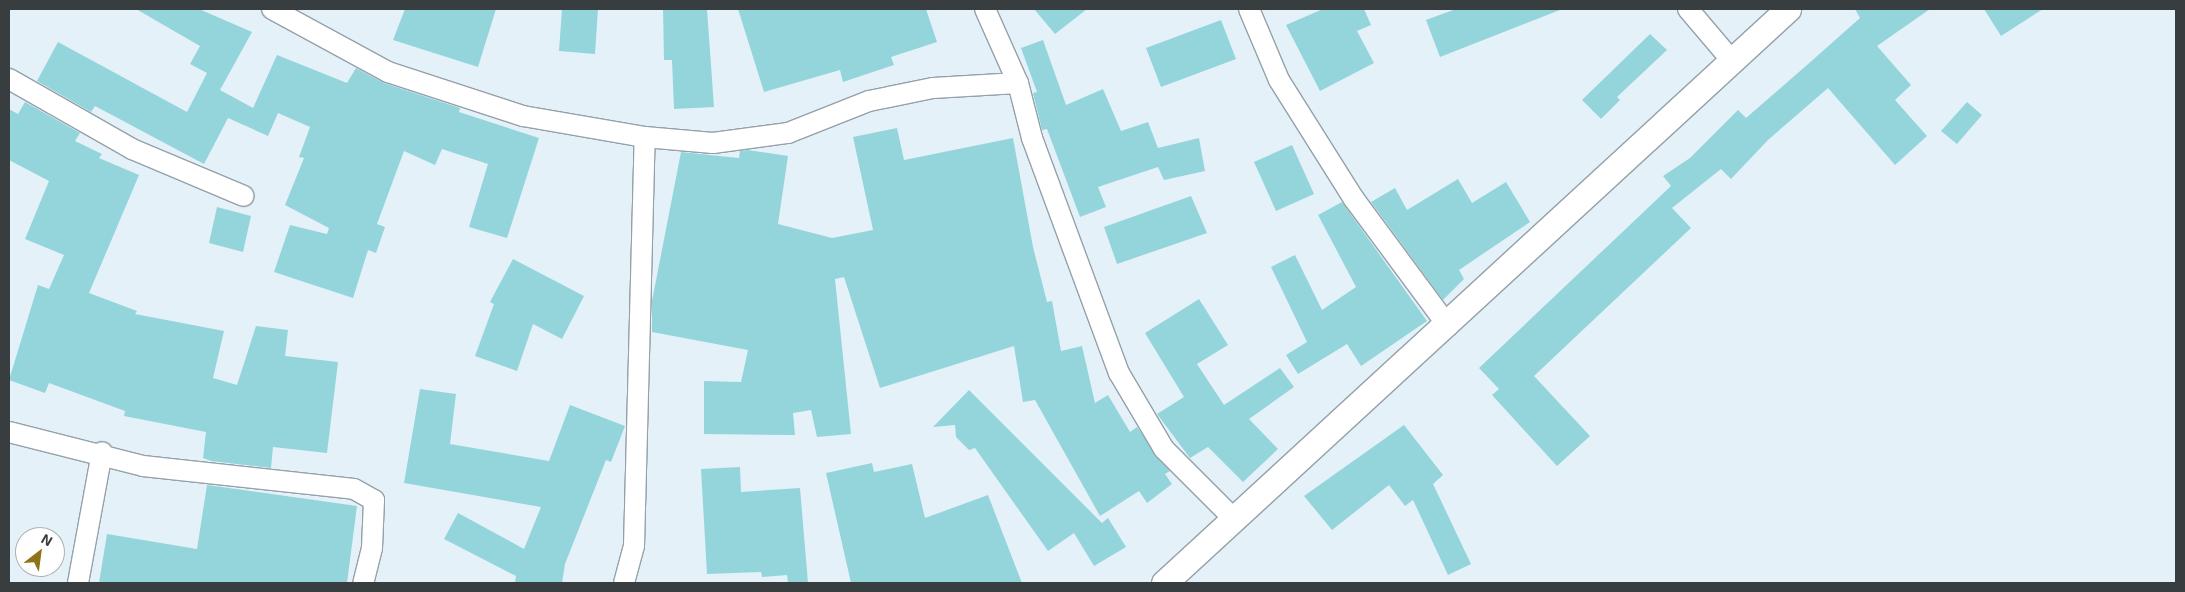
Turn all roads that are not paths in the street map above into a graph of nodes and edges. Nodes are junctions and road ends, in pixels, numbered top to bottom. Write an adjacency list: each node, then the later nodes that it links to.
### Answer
1 (272, 9): 9 (street)
2 (985, 9): 8 (street)
3 (1249, 9): 11 (street)
4 (1688, 9): 6 (street)
5 (1788, 9): 6 (street)
6 (1733, 62): 11 (street)
7 (9, 79): 10 (street)
8 (1018, 83): 9 (street); 14 (street)
9 (645, 137): 17 (street)
10 (244, 196)
11 (1448, 326): 14 (street)
12 (9, 432): 13 (street)
13 (102, 452): 15 (street); 16 (street)
14 (1235, 520): 18 (street)
15 (78, 583)
16 (364, 583)
17 (624, 583)
18 (1164, 583)

